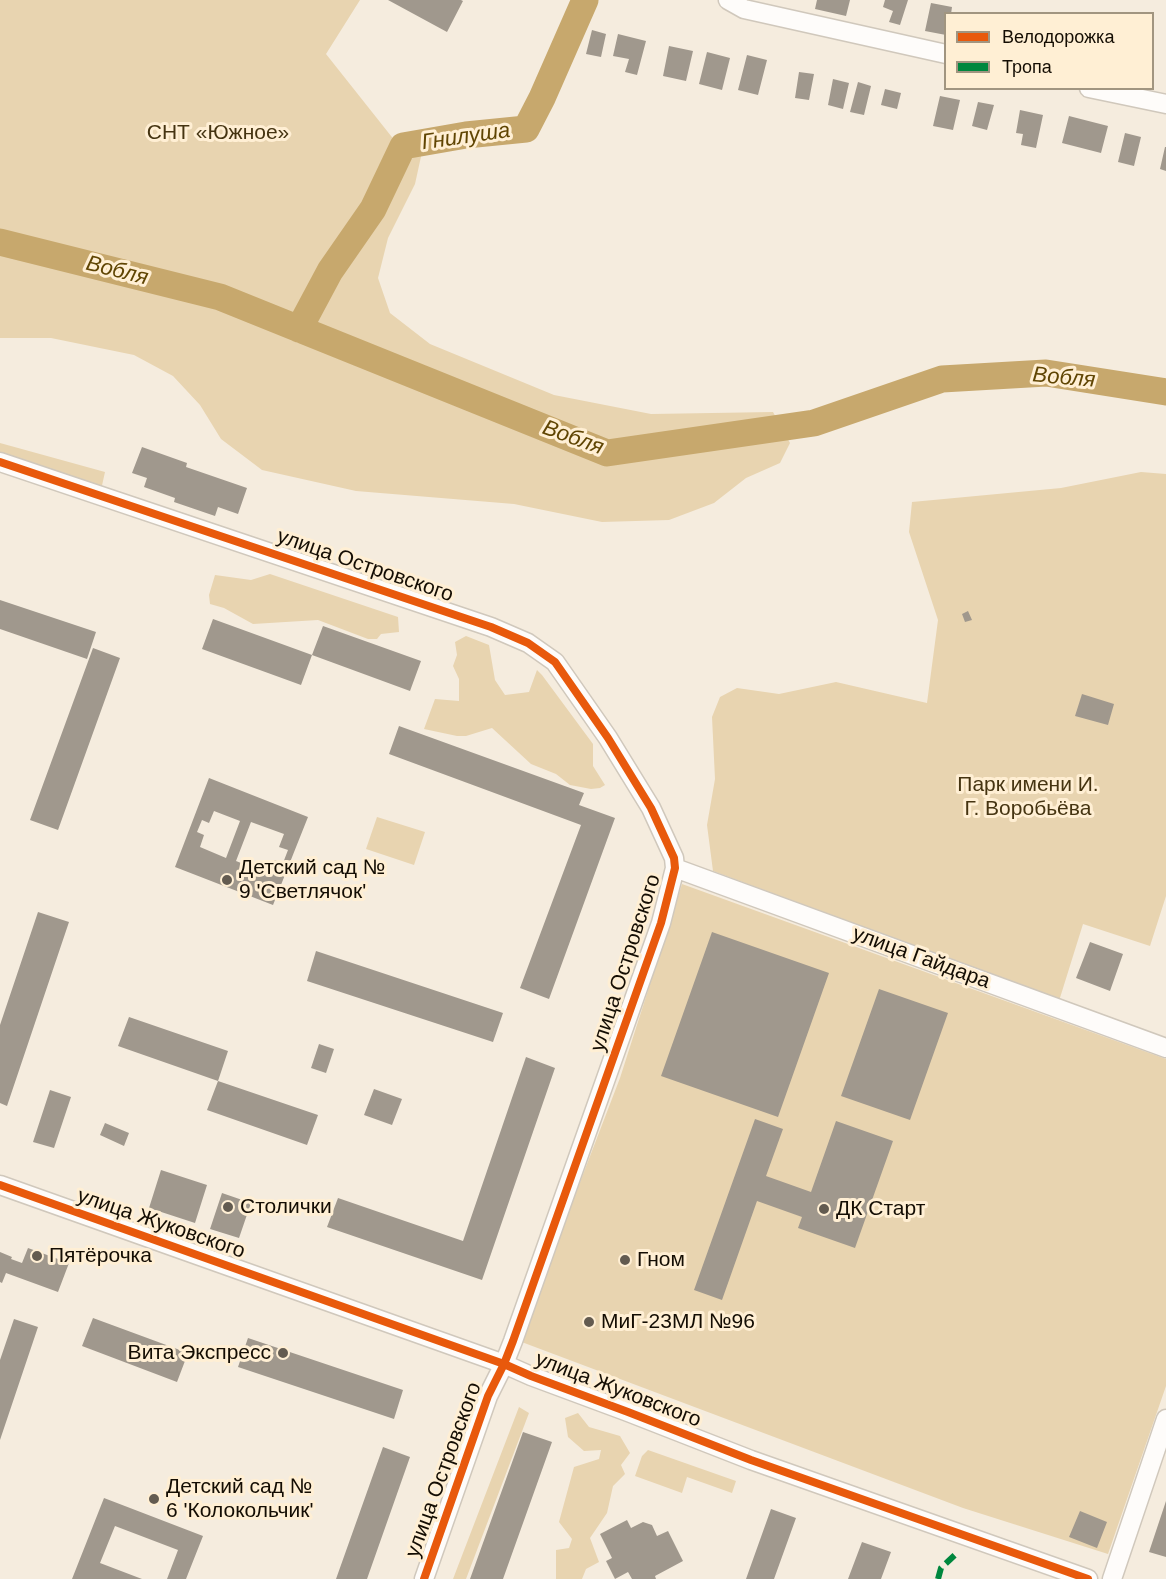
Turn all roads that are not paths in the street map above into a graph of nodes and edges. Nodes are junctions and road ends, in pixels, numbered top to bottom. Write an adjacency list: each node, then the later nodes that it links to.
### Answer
1 (728, 0): 2 (street)
2 (944, 54)
3 (1099, 90): 4 (street)
4 (1166, 104)
5 (0, 462): 6 (street, улица Островского)
6 (675, 868): 7 (street, улица Гайдара); 9 (street, улица Островского)
7 (1166, 1048)
8 (0, 1185): 9 (street, улица Жуковского)
9 (504, 1364): 11 (street, улица Островского); 12 (street, улица Жуковского)
10 (1166, 1419): 13 (street)
11 (424, 1579)
12 (1088, 1579)
13 (1112, 1579)

